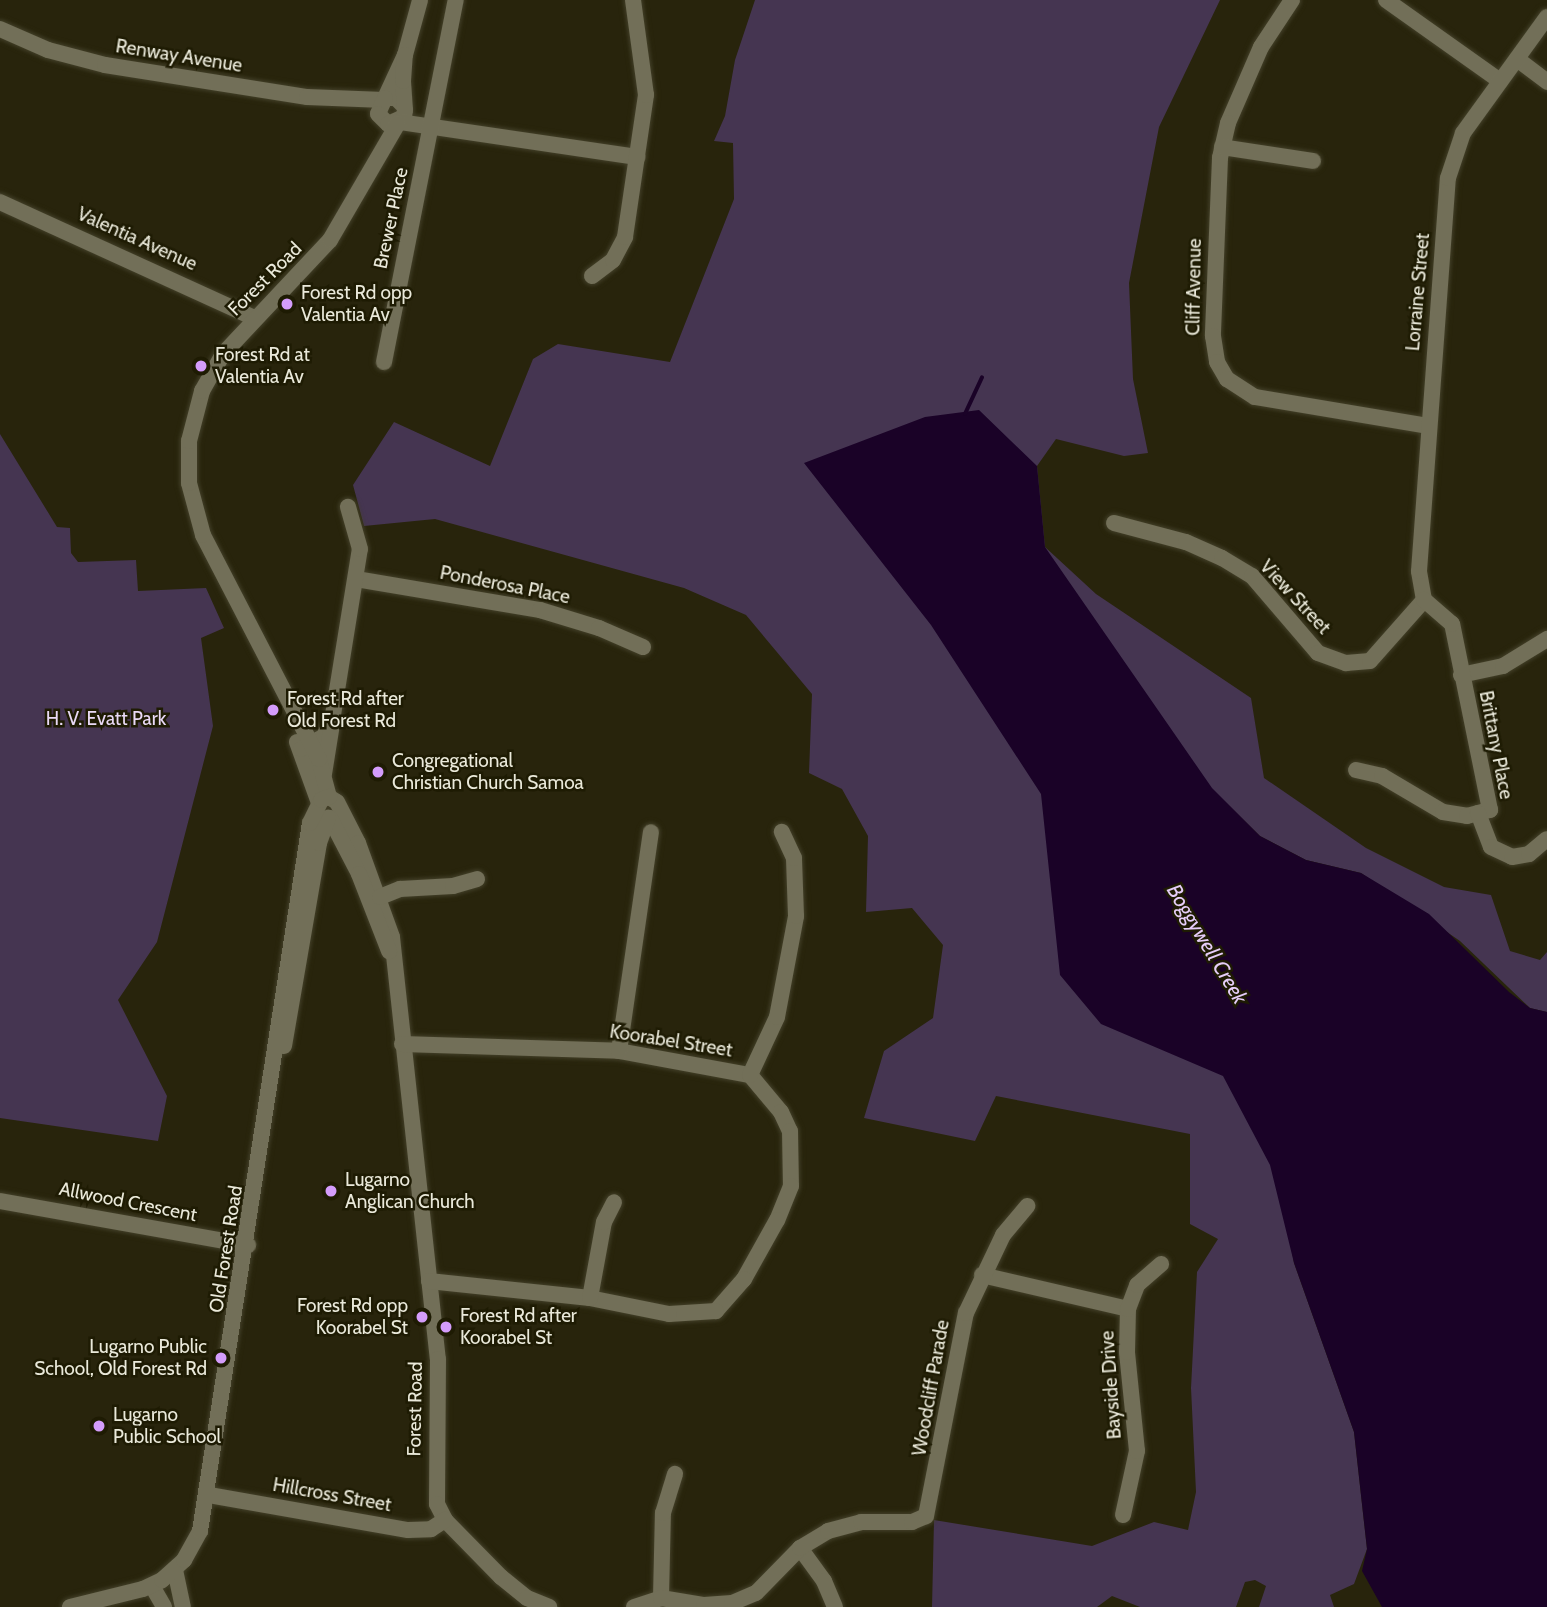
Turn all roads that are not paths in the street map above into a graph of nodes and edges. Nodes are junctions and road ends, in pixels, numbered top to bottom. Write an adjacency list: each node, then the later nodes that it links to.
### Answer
1 (420, 0): 8 (street, Forest Road)
2 (456, 0): 14 (street)
3 (633, 0): 16 (street)
4 (1292, 0): 15 (street, Cliff Avenue)
5 (1386, 0): 10 (street)
6 (1547, 17): 9 (street, Lorraine Street)
7 (0, 29): 12 (street, Renway Avenue)
8 (405, 55): 12 (street, Forest Road); 13 (street, Forest Road)
9 (1517, 59): 10 (street, Lorraine Street); 11 (street)
10 (1500, 81): 23 (street, Lorraine Street)
11 (1547, 82)
12 (382, 108): 13 (street); 13 (street); 18 (street, Forest Road)
13 (402, 115): 14 (street); 18 (street, Forest Road)
14 (432, 124): 16 (street); 22 (street, Brewer Place)
15 (1222, 147): 17 (street); 23 (street, Cliff Avenue)
16 (637, 157): 20 (street)
17 (1313, 161)
18 (374, 162): 21 (street, Forest Road)
19 (0, 201): 21 (street, Valentia Avenue)
20 (593, 276)
21 (255, 318): 32 (street, Forest Road)
22 (384, 362)
23 (1429, 426): 27 (street, Lorraine Street)
24 (348, 507): 26 (street)
25 (1114, 523): 27 (street, View Street)
26 (356, 579): 29 (street, Ponderosa Place); 31 (street)
27 (1424, 600): 30 (street, Brittany Place)
28 (1547, 639): 30 (street)
29 (643, 647)
30 (1461, 675): 36 (street, Brittany Place)
31 (332, 721): 32 (street); 34 (street)
32 (306, 746): 34 (street, Forest Road); 35 (street, Forest Road)
33 (1356, 769): 36 (street, Brittany Place)
34 (324, 774): 35 (street, Forest Road)
35 (327, 808): 40 (street, Forest Road); 41 (street, Old Forest Road); 43 (street, Forest Road); 48 (street, Old Forest Road)
36 (1478, 813): 39 (street)
37 (651, 832): 46 (street)
38 (782, 832): 47 (street)
39 (1547, 839)
40 (342, 842): 41 (street); 44 (street, Forest Road)
41 (318, 850): 48 (street, Old Forest Road)
42 (477, 879): 43 (street)
43 (380, 897): 44 (street, Forest Road)
44 (390, 953): 45 (street, Forest Road)
45 (402, 1044): 46 (street, Koorabel Street); 55 (street, Forest Road)
46 (620, 1051): 47 (street, Koorabel Street)
47 (750, 1075): 56 (street, Koorabel Street)
48 (270, 1107): 52 (street, Old Forest Road)
49 (0, 1201): 52 (street, Allwood Crescent)
50 (614, 1202): 56 (street)
51 (1027, 1206): 54 (street, Woodcliff Parade)
52 (248, 1245): 59 (street, Old Forest Road)
53 (1161, 1264): 57 (street, Bayside Drive)
54 (982, 1275): 57 (street); 62 (street, Woodcliff Parade)
55 (429, 1281): 56 (street, Koorabel Street); 61 (street, Forest Road)
56 (590, 1298)
57 (1128, 1309): 60 (street, Bayside Drive)
58 (675, 1474): 65 (street)
59 (209, 1495): 61 (street, Hillcross Street); 63 (street, Old Forest Road)
60 (1123, 1516)
61 (445, 1520): 69 (street, Forest Road)
62 (800, 1548): 65 (street); 71 (street)
63 (174, 1570): 64 (street, Old Forest Road); 68 (street)
64 (152, 1586): 66 (street); 67 (street)
65 (661, 1598): 70 (street)
66 (71, 1607)
67 (164, 1607)
68 (183, 1607)
69 (549, 1607)
70 (634, 1607)
71 (835, 1607)

